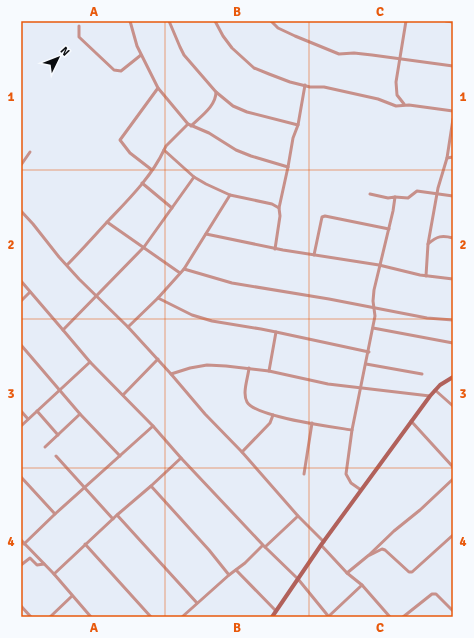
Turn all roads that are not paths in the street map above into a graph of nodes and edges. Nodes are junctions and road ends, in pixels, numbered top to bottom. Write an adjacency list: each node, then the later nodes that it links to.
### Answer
1 (130, 21): 9 (street)
2 (169, 21): 14 (street)
3 (215, 21): 12 (street)
4 (271, 21): 10 (street)
5 (406, 21): 10 (street)
6 (446, 21): 7 (street)
7 (453, 22)
8 (79, 26): 9 (street)
9 (141, 55): 13 (street)
10 (400, 58): 11 (street); 15 (street)
11 (453, 66)
12 (305, 85): 15 (street); 19 (street)
13 (158, 88): 18 (street); 26 (street)
14 (216, 92): 18 (street); 19 (street)
15 (404, 104): 16 (street)
16 (453, 111)
17 (453, 119): 23 (street)
18 (189, 125): 20 (street); 25 (street)
19 (298, 125): 25 (street)
20 (164, 150): 26 (street); 27 (street)
21 (30, 152): 24 (street)
22 (453, 157): 23 (street)
23 (447, 158): 31 (street)
24 (21, 165)
25 (288, 167): 35 (street)
26 (152, 170): 28 (street)
27 (194, 177): 30 (street); 34 (street)
28 (142, 183): 34 (street); 37 (street)
29 (370, 194): 33 (street)
30 (230, 195): 35 (street); 39 (street)
31 (437, 195): 32 (street); 33 (street); 41 (street)
32 (453, 196)
33 (395, 197): 38 (street)
34 (172, 208): 42 (street)
35 (279, 208): 43 (street)
36 (21, 211): 45 (street)
37 (107, 222): 42 (street); 45 (street)
38 (388, 229): 44 (street); 46 (street)
39 (206, 234): 43 (street); 47 (street)
40 (453, 238): 41 (street)
41 (428, 244): 49 (street)
42 (144, 247): 48 (street); 53 (street)
43 (275, 248): 44 (street)
44 (314, 255): 46 (street)
45 (67, 265): 53 (street)
46 (379, 265): 49 (street); 56 (street)
47 (184, 269): 48 (street); 56 (street)
48 (180, 273): 54 (street)
49 (426, 276): 50 (street)
50 (453, 279)
51 (21, 281): 52 (street)
52 (30, 292): 55 (street); 60 (street)
53 (97, 296): 58 (street); 60 (street)
54 (158, 298): 58 (street); 61 (street)
55 (21, 301)
56 (374, 308): 57 (street); 59 (street)
57 (453, 320)
58 (128, 327): 65 (street)
59 (373, 328): 62 (street); 64 (street)
60 (63, 330): 66 (street)
61 (276, 332): 64 (street); 69 (street)
62 (453, 343)
63 (21, 345): 74 (street)
64 (368, 352): 67 (street)
65 (158, 359): 70 (street); 76 (street)
66 (90, 362): 74 (street); 76 (street)
67 (366, 364): 71 (street); 73 (street)
68 (249, 368): 69 (street); 70 (street); 82 (street)
69 (269, 372): 73 (street)
70 (171, 374): 91 (street)
71 (422, 374)
72 (452, 377): 75 (street)
73 (361, 389): 77 (street); 88 (street)
74 (59, 390): 80 (street); 81 (street)
75 (435, 390): 77 (street); 78 (street)
76 (123, 395): 87 (street)
77 (430, 396): 84 (street)
78 (453, 406)
79 (21, 411): 83 (street)
80 (37, 411): 83 (street); 89 (street)
81 (80, 414): 89 (street); 93 (street)
82 (273, 415): 85 (street); 91 (street)
83 (28, 419): 86 (street)
84 (411, 421): 95 (street); 101 (street)
85 (312, 423): 88 (street); 96 (street)
86 (21, 426)
87 (153, 426): 93 (street); 94 (street)
88 (352, 430): 101 (street)
89 (58, 435): 90 (street)
90 (45, 447)
91 (242, 452): 104 (street)
92 (56, 456): 100 (street)
93 (120, 456): 100 (street)
94 (181, 458): 99 (street); 111 (street)
95 (453, 467)
96 (304, 474)
97 (21, 477): 102 (street)
98 (453, 479): 112 (street)
99 (151, 486): 103 (street); 118 (street)
100 (86, 488): 102 (street); 105 (street)
101 (362, 490): 110 (street)
102 (55, 514): 108 (street)
103 (117, 515): 105 (street); 122 (street)
104 (298, 516): 110 (street); 111 (street)
105 (113, 519): 109 (street)
106 (453, 535): 112 (street)
107 (21, 540): 108 (street)
108 (24, 544): 113 (street)
109 (85, 544): 117 (street); 129 (street)
110 (323, 544): 116 (street); 119 (street)
111 (264, 546): 115 (street); 119 (street)
112 (369, 555): 116 (street)
113 (44, 564): 114 (street); 117 (street)
114 (21, 565)
115 (236, 570): 118 (street); 124 (street)
116 (347, 573): 120 (street)
117 (54, 574): 121 (street)
118 (230, 575): 122 (street)
119 (298, 579): 124 (street); 132 (street)
120 (362, 585): 132 (street); 133 (street)
121 (72, 596): 127 (street); 128 (street)
122 (197, 603): 130 (street)
123 (21, 606): 126 (street)
124 (276, 611): 131 (street)
125 (453, 611): 134 (street)
126 (31, 617)
127 (50, 617)
128 (91, 617)
129 (151, 617)
130 (182, 617)
131 (272, 617)
132 (329, 617)
133 (390, 617)
134 (403, 617)

